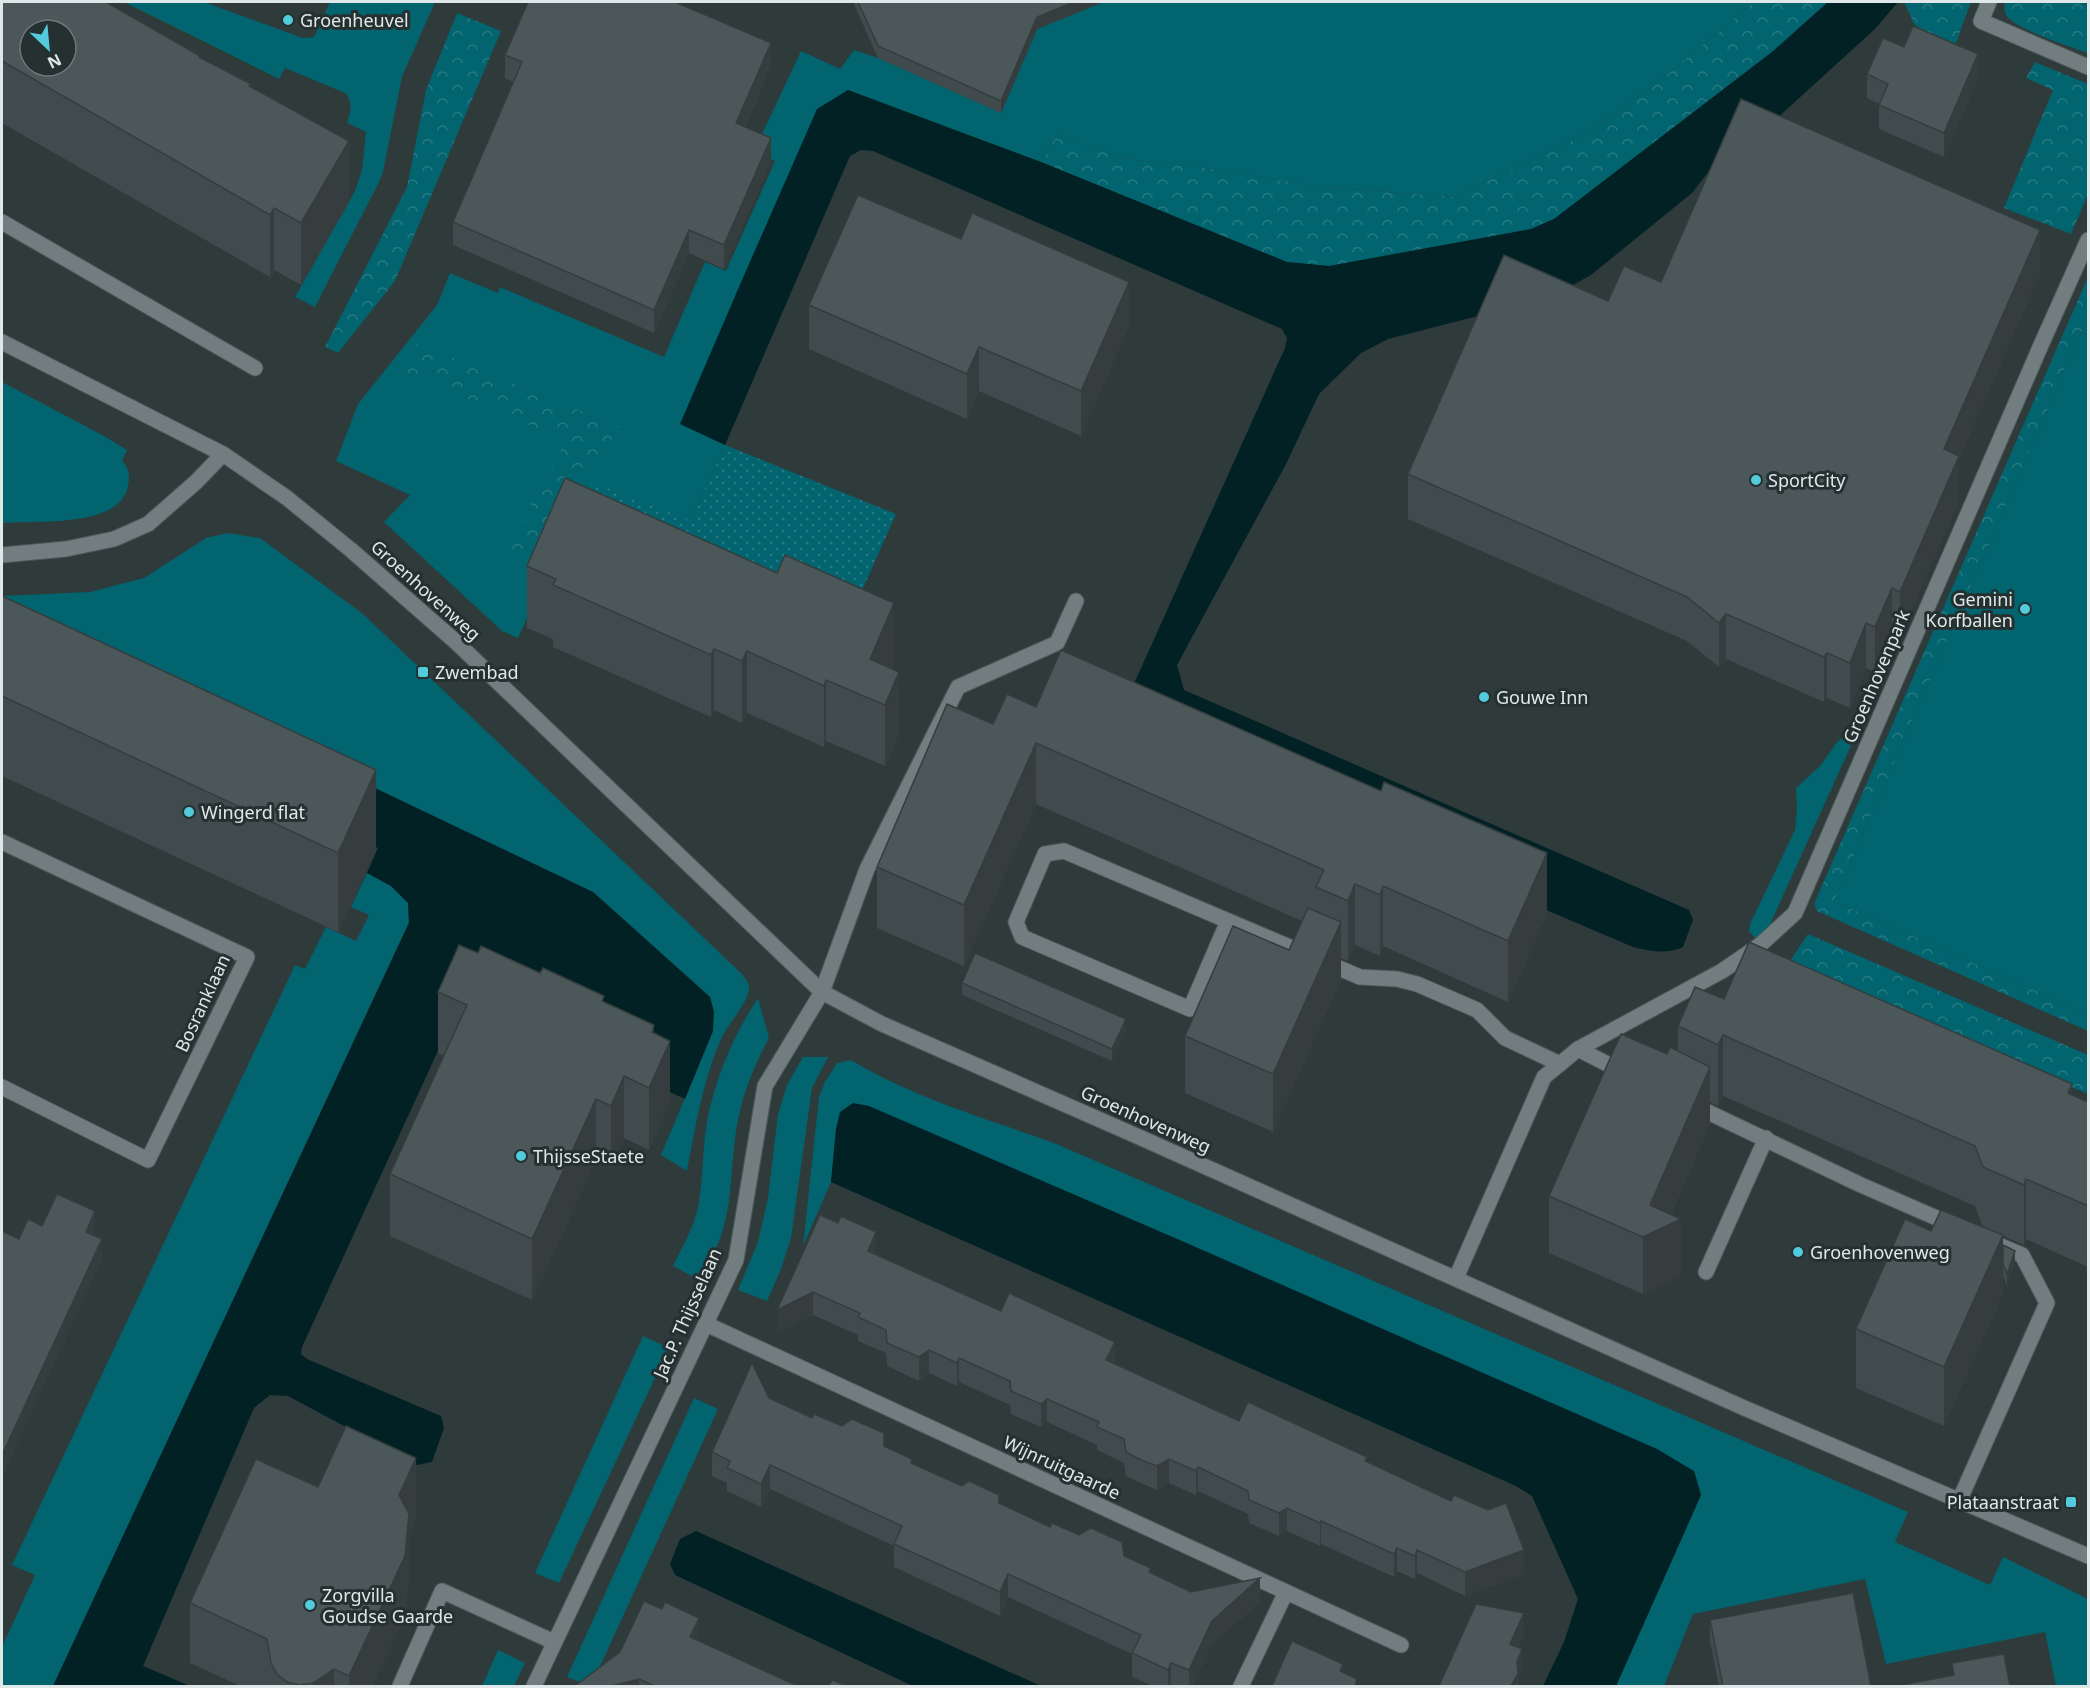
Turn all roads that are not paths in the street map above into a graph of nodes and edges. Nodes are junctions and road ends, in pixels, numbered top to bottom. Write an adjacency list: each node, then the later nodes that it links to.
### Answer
1 (1989, 2): 2 (street)
2 (2088, 67)
3 (2, 222): 6 (street)
4 (2088, 240): 13 (street, Groenhovenpark)
5 (2, 342): 7 (street, Groenhovenweg)
6 (255, 368)
7 (223, 454): 8 (street); 12 (street, Groenhovenweg)
8 (2, 555)
9 (1076, 601): 12 (street)
10 (2, 842): 16 (street, Bosranklaan)
11 (1228, 921): 11 (street); 14 (street)
12 (822, 992): 20 (street, Groenhovenweg); 21 (street, Jac.P. Thijsselaan)
13 (1578, 1049): 14 (street); 15 (street)
14 (1560, 1064): 20 (street)
15 (1633, 1077)
16 (2, 1087)
17 (1674, 1096): 18 (street)
18 (1766, 1138): 19 (street); 22 (street)
19 (1706, 1272)
20 (1456, 1278): 22 (street, Groenhovenweg)
21 (706, 1324): 24 (street, Wijnruitgaarde); 25 (street, Jac.P. Thijsselaan)
22 (1960, 1499): 23 (street, Groenhovenweg)
23 (2088, 1556)
24 (1286, 1592): 26 (street, Wijnruitgaarde); 29 (street)
25 (554, 1642): 27 (street); 28 (street, Jac.P. Thijsselaan)
26 (1401, 1645)
27 (400, 1686)
28 (534, 1686)
29 (1241, 1686)

